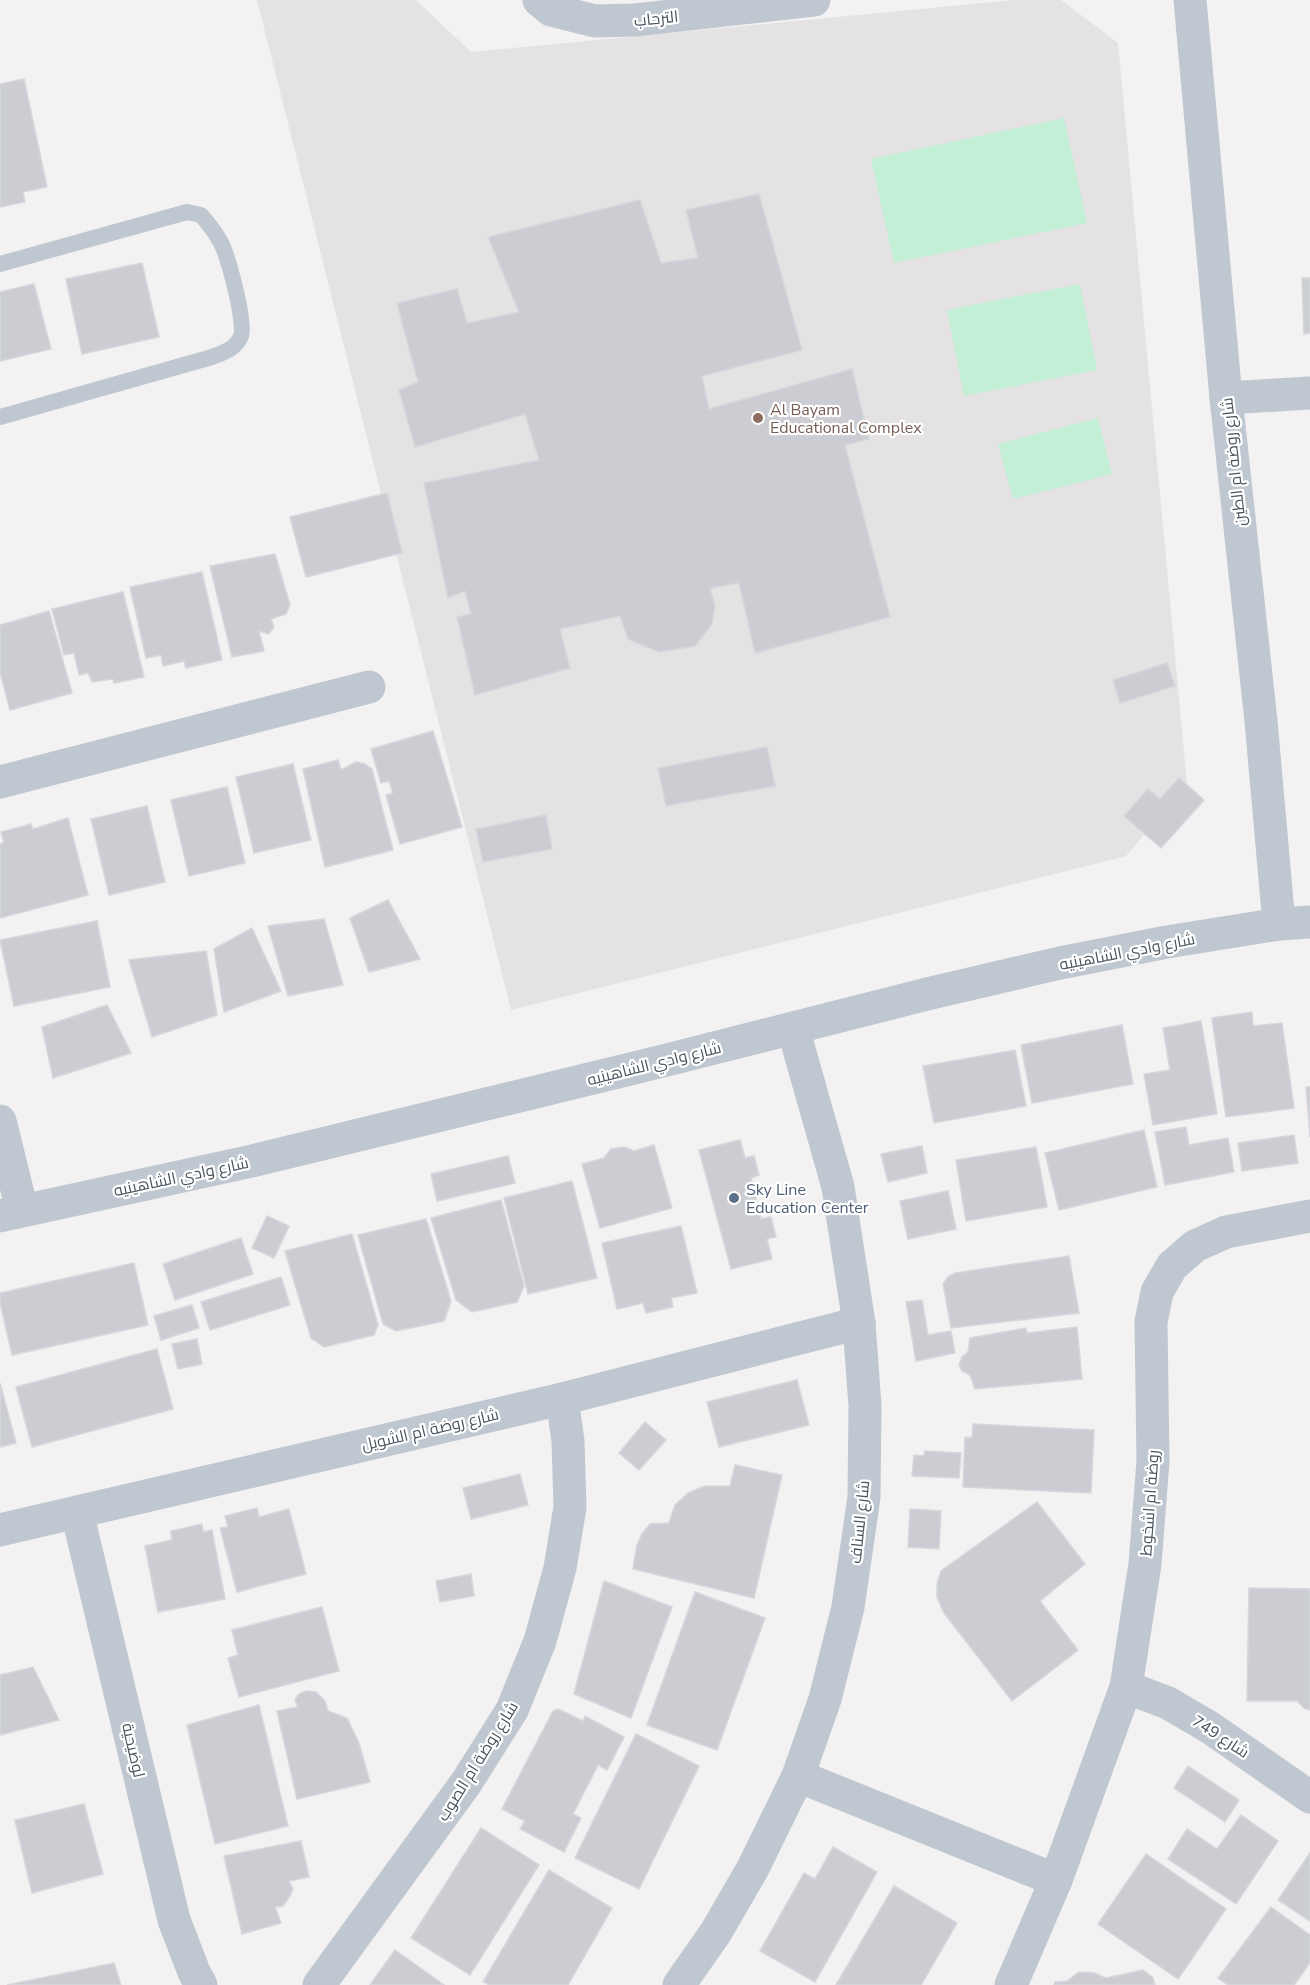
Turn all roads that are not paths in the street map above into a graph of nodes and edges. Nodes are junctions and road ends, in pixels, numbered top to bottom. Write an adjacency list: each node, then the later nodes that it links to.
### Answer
1 (539, 0): 2 (street, الترحاب)
2 (814, 0)
3 (1190, 0): 6 (street, شارع روضة ام الطين)
4 (0, 264): 7 (lane)
5 (1310, 393): 6 (street)
6 (1226, 398): 10 (street, شارع روضة ام الطين)
7 (0, 417)
8 (369, 687): 9 (street)
9 (0, 782)
10 (1294, 923): 11 (street, شارع وادي الشاهينيه)
11 (793, 1028): 13 (street, شارع وادي الشاهينيه); 15 (street, شارع السناف)
12 (0, 1121): 13 (street)
13 (11, 1213)
14 (1310, 1216): 19 (street, روضة ام اشخوط)
15 (860, 1323): 16 (street, شارع روضة ام الشويل); 20 (street, شارع السناف)
16 (562, 1399): 17 (street, شارع روضة ام الشويل); 24 (street, شارع روضة ام الصوب)
17 (77, 1512): 18 (street, شارع روضة ام الشويل); 23 (street, لوضيحية)
18 (0, 1530)
19 (1126, 1687): 21 (street, شارع 749); 22 (street, روضة ام اشخوط)
20 (798, 1776): 22 (street); 25 (street, شارع السناف)
21 (1310, 1797)
22 (1056, 1880): 26 (street, روضة ام اشخوط)
23 (201, 1985)
24 (319, 1985)
25 (679, 1985)
26 (1011, 1985)

